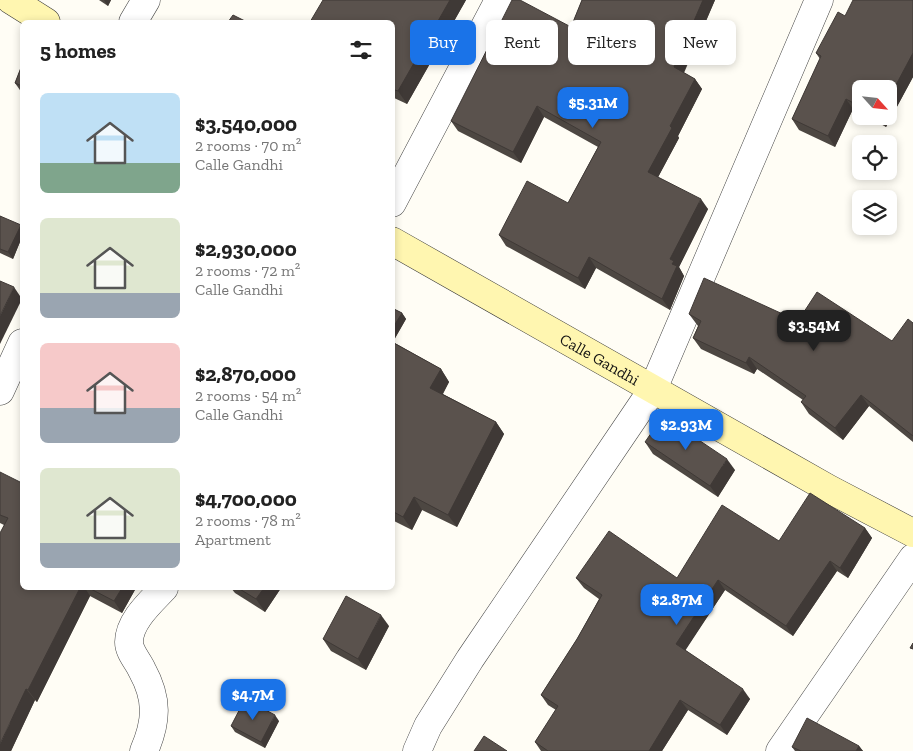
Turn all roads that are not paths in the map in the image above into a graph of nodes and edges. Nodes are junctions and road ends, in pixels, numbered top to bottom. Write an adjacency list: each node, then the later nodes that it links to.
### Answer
1 (11, 0): 5 (main road)
2 (146, 0): 6 (street)
3 (499, 0): 7 (street)
4 (819, 0): 10 (street)
5 (43, 20)
6 (134, 20)
7 (395, 197)
8 (395, 243): 10 (main road, Calle Gandhi)
9 (20, 347): 11 (street)
10 (653, 389): 12 (main road, Calle Gandhi); 16 (street)
11 (0, 391)
12 (913, 533)
13 (913, 558): 17 (street)
14 (162, 590): 15 (street)
15 (144, 751)
16 (417, 751)
17 (780, 751)

